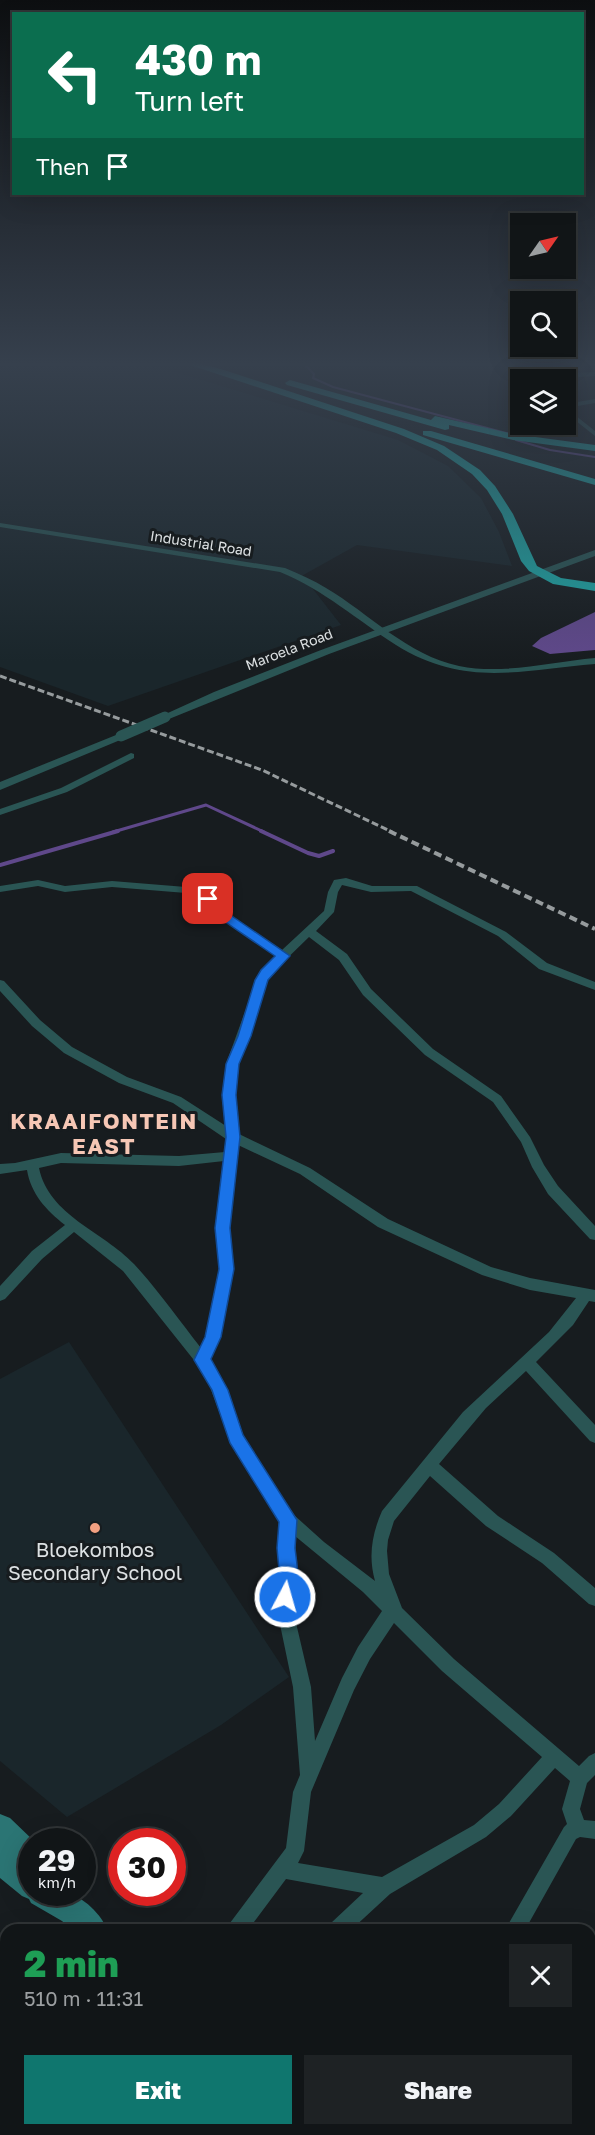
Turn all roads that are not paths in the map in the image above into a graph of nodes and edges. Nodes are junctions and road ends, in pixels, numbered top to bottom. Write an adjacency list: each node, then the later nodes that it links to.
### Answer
1 (462, 463): 8 (highway)
2 (531, 463): 5 (highway)
3 (569, 463): 4 (highway)
4 (595, 470)
5 (595, 482)
6 (0, 525): 10 (street, Industrial Road)
7 (595, 553): 8 (street, Maroela Road)
8 (538, 574): 9 (highway); 10 (street, Maroela Road)
9 (595, 587)
10 (382, 630): 11 (street, Industrial Road); 13 (street, Maroela Road, bridge)
11 (595, 662)
12 (131, 756): 14 (street)
13 (0, 786)
14 (0, 812)
15 (0, 889): 17 (street)
16 (310, 932): 17 (street); 19 (street); 25 (street)
17 (283, 956): 20 (street)
18 (0, 984): 20 (street)
19 (595, 986)
20 (233, 1137): 21 (street); 27 (street)
21 (231, 1156): 22 (street); 28 (street)
22 (32, 1164): 23 (street); 24 (street)
23 (0, 1168)
24 (74, 1226): 26 (street); 28 (street)
25 (595, 1235)
26 (0, 1295)
27 (590, 1295): 29 (street)
28 (202, 1360): 32 (street)
29 (526, 1362): 30 (street); 31 (street)
30 (595, 1436)
31 (430, 1466): 33 (street); 34 (street)
32 (288, 1520): 34 (street); 37 (street)
33 (595, 1598)
34 (394, 1608): 35 (street); 37 (street)
35 (555, 1755): 38 (street); 45 (street)
36 (595, 1762): 38 (street)
37 (309, 1776): 43 (street)
38 (580, 1778): 40 (street)
39 (0, 1828): 41 (main road)
40 (586, 1829): 50 (street)
41 (18, 1845)
42 (0, 1860): 44 (main road)
43 (284, 1869): 45 (street); 48 (street)
44 (18, 1875)
45 (383, 1887): 49 (street)
46 (70, 1906): 47 (main road)
47 (87, 1924)
48 (242, 1924)
49 (344, 1924)
50 (518, 1924)

